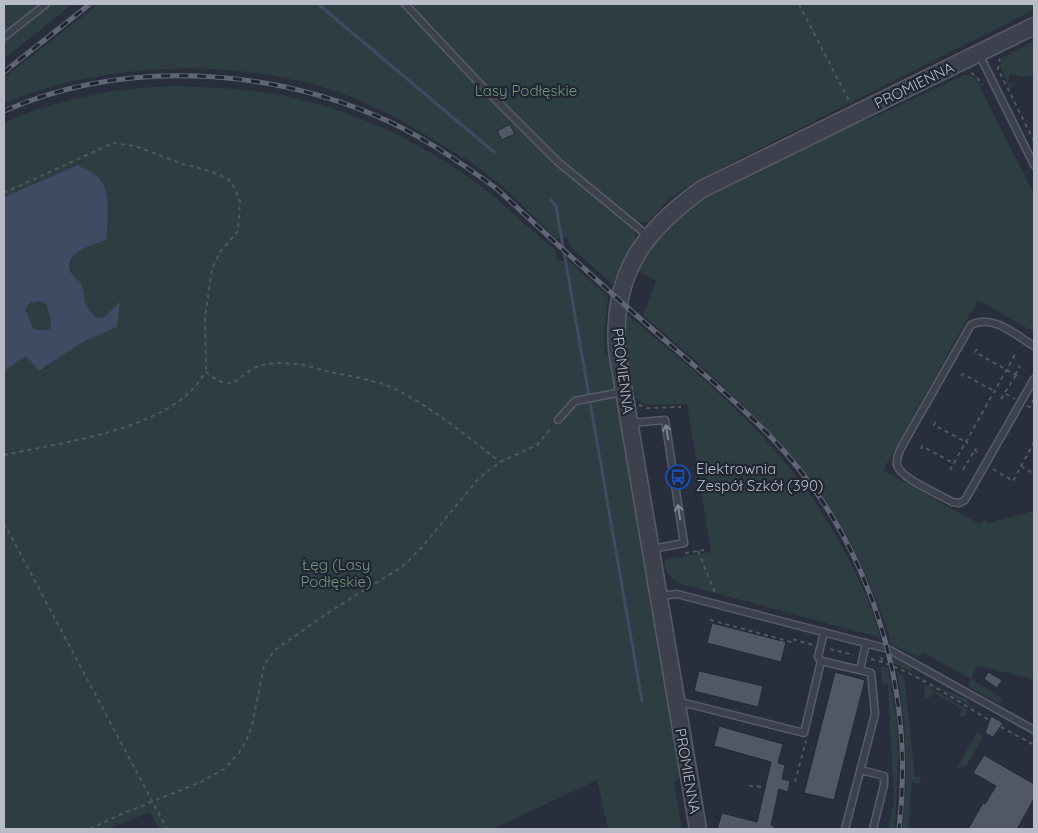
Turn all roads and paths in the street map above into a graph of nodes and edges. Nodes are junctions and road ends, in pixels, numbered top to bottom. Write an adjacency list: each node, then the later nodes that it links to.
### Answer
1 (46, 4): 5 (lane)
2 (405, 4): 12 (lane)
3 (799, 4): 8 (path)
4 (1034, 26): 7 (street, PROMIENNA)
5 (4, 36)
6 (1004, 52): 9 (path)
7 (978, 53): 8 (street, PROMIENNA); 10 (lane)
8 (855, 114): 12 (street, PROMIENNA)
9 (1034, 141)
10 (1034, 165)
11 (4, 194): 20 (path)
12 (649, 237): 28 (street, PROMIENNA)
13 (1034, 346): 38 (lane)
14 (977, 349): 17 (path)
15 (1016, 353): 19 (path)
16 (995, 359): 17 (path)
17 (993, 362): 19 (path)
18 (1020, 366): 21 (path)
19 (1006, 370): 21 (path); 27 (path)
20 (206, 372): 37 (path); 39 (path)
21 (1015, 375): 24 (path); 29 (path)
22 (962, 376): 23 (path)
23 (972, 378): 26 (path); 27 (path)
24 (1021, 378)
25 (1034, 379): 38 (lane)
26 (969, 382)
27 (995, 391): 35 (path)
28 (629, 396): 30 (path); 31 (lane); 33 (street, PROMIENNA)
29 (1002, 399)
30 (681, 407)
31 (558, 420): 39 (path)
32 (936, 422): 35 (path)
33 (629, 423): 46 (street, PROMIENNA); 46 (lane, one-way to 33)
34 (1034, 442): 41 (path)
35 (966, 443): 40 (path)
36 (921, 449): 40 (path)
37 (4, 455)
38 (989, 459): 41 (path); 43 (path)
39 (500, 462): 65 (path)
40 (954, 464): 42 (path)
41 (1021, 466): 44 (path)
42 (950, 470)
43 (971, 471)
44 (1034, 474)
45 (4, 522): 65 (path)
46 (651, 550): 51 (street, PROMIENNA)
47 (704, 550): 48 (path)
48 (698, 551): 49 (path); 50 (path)
49 (678, 554)
50 (707, 593)
51 (659, 596): 52 (lane); 56 (street, PROMIENNA)
52 (824, 632): 53 (lane); 54 (lane)
53 (866, 643): 55 (lane); 58 (lane)
54 (821, 661): 55 (lane); 59 (lane)
55 (860, 670): 61 (lane)
56 (676, 701): 59 (lane); 68 (street, PROMIENNA)
57 (1001, 727): 60 (path)
58 (1034, 730)
59 (804, 733): 62 (path)
60 (1034, 745)
61 (861, 770): 69 (lane); 70 (lane)
62 (795, 782)
63 (749, 786): 64 (path)
64 (765, 787)
65 (152, 801): 66 (path); 67 (path)
66 (90, 829)
67 (167, 829)
68 (698, 829)
69 (845, 829)
70 (873, 829)

